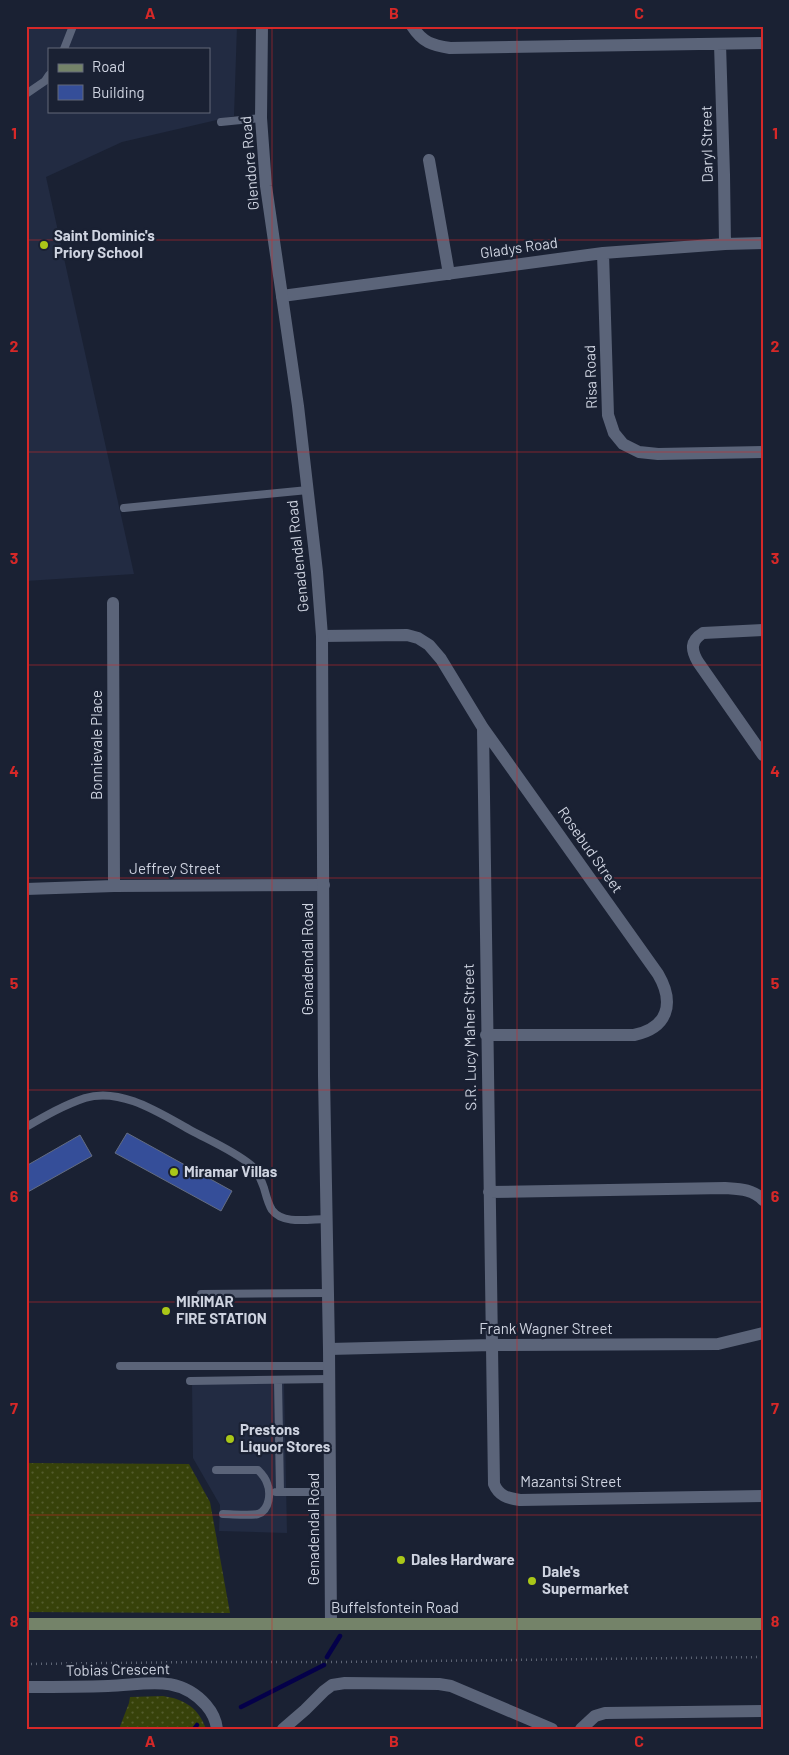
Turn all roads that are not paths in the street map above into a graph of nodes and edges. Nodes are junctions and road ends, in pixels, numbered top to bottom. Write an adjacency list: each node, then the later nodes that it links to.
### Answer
1 (73, 26): 6 (lane)
2 (262, 26): 9 (street, Glendore Road)
3 (412, 26): 5 (street)
4 (763, 43): 5 (street)
5 (720, 44): 13 (street, Daryl Street)
6 (64, 48)
7 (48, 76): 8 (lane)
8 (26, 94)
9 (261, 118): 10 (lane); 16 (street, Glendore Road)
10 (221, 122)
11 (429, 160): 15 (street)
12 (763, 243): 13 (street, Gladys Road)
13 (724, 244): 14 (street, Gladys Road)
14 (603, 253): 15 (street, Gladys Road); 17 (street, Risa Road)
15 (449, 274): 16 (street, Gladys Road)
16 (282, 296): 18 (street, Genadendal Road)
17 (763, 452)
18 (308, 490): 19 (lane); 22 (street, Genadendal Road)
19 (124, 508)
20 (113, 603): 26 (street, Bonnievale Place)
21 (763, 630): 24 (street)
22 (322, 636): 23 (street, Rosebud Street); 25 (street, Genadendal Road)
23 (483, 728): 28 (street, S.R. Lucy Maher Street); 28 (street, Rosebud Street)
24 (763, 755)
25 (324, 885): 26 (street, Jeffrey Street); 32 (street, Genadendal Road)
26 (114, 886): 27 (street, Jeffrey Street)
27 (26, 889)
28 (486, 1035): 30 (street, S.R. Lucy Maher Street)
29 (26, 1127): 32 (lane)
30 (489, 1192): 31 (street); 36 (street, S.R. Lucy Maher Street)
31 (763, 1200)
32 (326, 1219): 33 (street, Genadendal Road)
33 (328, 1293): 34 (lane); 37 (street, Genadendal Road)
34 (201, 1294)
35 (763, 1333): 36 (street, Frank Wagner Street)
36 (492, 1345): 37 (street, Frank Wagner Street); 47 (street, Mazantsi Street)
37 (329, 1349): 39 (street, Genadendal Road)
38 (120, 1366): 39 (lane)
39 (329, 1366): 40 (street, Genadendal Road)
40 (329, 1379): 41 (lane); 46 (street, Genadendal Road)
41 (278, 1380): 42 (lane); 45 (lane)
42 (190, 1382)
43 (216, 1470): 44 (lane)
44 (269, 1492): 45 (lane); 48 (lane)
45 (280, 1492): 46 (lane)
46 (330, 1492): 50 (street, Genadendal Road)
47 (763, 1496)
48 (223, 1514)
49 (26, 1624): 50 (main road, Buffelsfontein Road)
50 (331, 1624): 51 (main road, Buffelsfontein Road)
51 (763, 1624)
52 (26, 1687): 54 (street, Tobias Crescent)
53 (763, 1711): 57 (street)
54 (217, 1729)
55 (283, 1729): 56 (street)
56 (552, 1729)
57 (581, 1729)

